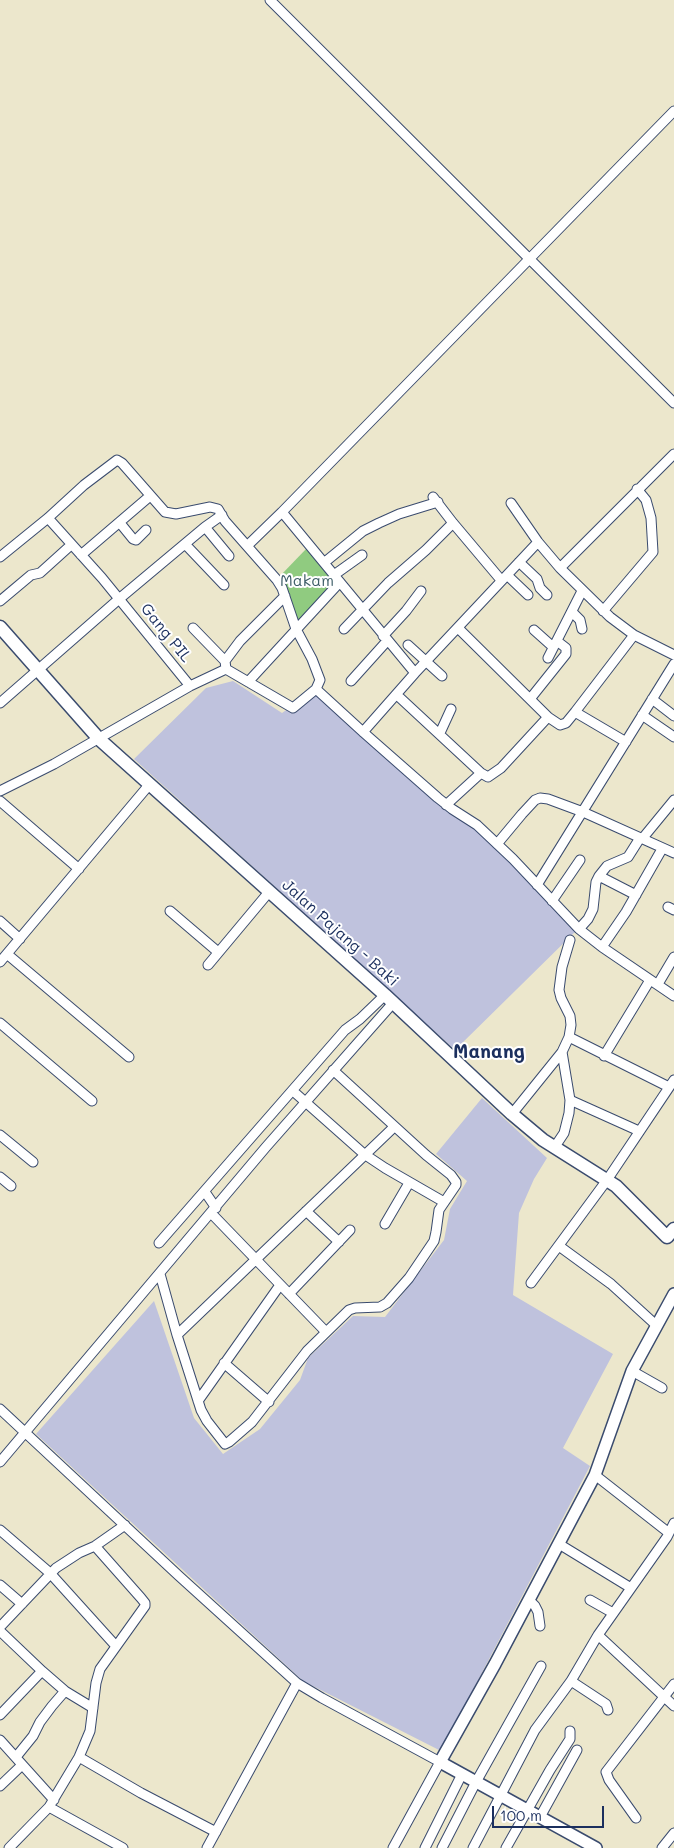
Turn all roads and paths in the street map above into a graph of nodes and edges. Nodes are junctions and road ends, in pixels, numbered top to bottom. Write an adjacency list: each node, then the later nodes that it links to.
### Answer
1 (270, 0): 3 (street)
2 (674, 111): 3 (street)
3 (530, 260): 4 (street); 9 (street)
4 (674, 403)
5 (674, 454): 6 (street)
6 (638, 489): 26 (street); 38 (street)
7 (150, 496): 10 (street); 11 (street); 12 (street)
8 (511, 503): 16 (street)
9 (282, 512): 19 (street); 24 (street)
10 (222, 515): 14 (street); 19 (street)
11 (48, 518): 18 (street, Gang PIL); 23 (street)
12 (120, 523): 15 (street); 20 (street)
13 (453, 523): 24 (street); 27 (street); 37 (street)
14 (205, 527): 17 (street); 22 (street)
15 (146, 530)
16 (538, 542): 25 (street); 26 (street)
17 (185, 544): 29 (street); 35 (street)
18 (71, 545): 20 (street, Gang PIL); 36 (street)
19 (247, 546): 33 (street)
20 (81, 555): 35 (street, Gang PIL)
21 (362, 555): 28 (street)
22 (229, 556)
23 (0, 557)
24 (325, 562): 28 (street)
25 (519, 562): 27 (street); 32 (street)
26 (560, 568): 31 (street)
27 (504, 577): 34 (street); 42 (street)
28 (337, 579): 37 (street); 43 (street)
29 (224, 585)
30 (420, 591): 48 (street)
31 (582, 591): 38 (street); 39 (street)
32 (547, 595)
33 (285, 596): 43 (street); 55 (street)
34 (528, 596)
35 (119, 599): 56 (street); 61 (street, Gang PIL)
36 (0, 600)
37 (362, 610): 44 (street); 48 (street)
38 (603, 611): 47 (street)
39 (572, 612): 45 (street); 49 (street)
40 (0, 627): 56 (main road, Jalan Pajang - Baki)
41 (193, 628): 55 (street)
42 (458, 628): 53 (street); 64 (street)
43 (296, 629): 60 (street); 62 (street)
44 (344, 629)
45 (582, 629)
46 (534, 630): 49 (street)
47 (634, 635): 51 (street); 68 (street)
48 (385, 639): 57 (street); 59 (street)
49 (555, 644): 52 (street); 64 (street)
50 (408, 645): 53 (street)
51 (674, 654)
52 (548, 658)
53 (426, 662): 57 (street); 58 (street)
54 (674, 664): 65 (street)
55 (226, 665): 60 (street); 61 (street)
56 (37, 670): 66 (street); 75 (main road, Jalan Pajang - Baki)
57 (415, 673): 63 (street)
58 (442, 676)
59 (351, 681)
60 (248, 682): 62 (street)
61 (190, 686): 75 (street)
62 (316, 689): 72 (street)
63 (398, 694): 72 (street); 73 (street)
64 (530, 699): 71 (street)
65 (652, 699): 69 (street); 70 (street)
66 (0, 703)
67 (451, 709): 73 (street)
68 (575, 712): 71 (street); 76 (street)
69 (642, 715): 74 (street); 76 (street)
70 (674, 716)
71 (548, 717): 77 (street)
72 (363, 732): 82 (street)
73 (440, 733): 77 (street)
74 (674, 736)
75 (99, 740): 78 (main road, Jalan Pajang - Baki); 79 (street)
76 (626, 742): 83 (street)
77 (481, 773): 82 (street)
78 (149, 785): 89 (street); 92 (main road, Jalan Pajang - Baki)
79 (0, 791)
80 (674, 800): 84 (street)
81 (0, 801): 89 (street)
82 (446, 805): 85 (street)
83 (583, 812): 84 (street); 85 (street); 91 (street)
84 (643, 836): 86 (street); 90 (street)
85 (497, 844): 91 (street)
86 (662, 849): 87 (street); 93 (street)
87 (674, 853)
88 (580, 860): 94 (street)
89 (79, 868): 98 (street)
90 (599, 876): 93 (street); 97 (street)
91 (537, 885): 94 (street)
92 (269, 892): 101 (street); 108 (main road, Jalan Pajang - Baki)
93 (636, 895): 100 (street)
94 (552, 901): 97 (street)
95 (170, 911): 101 (street)
96 (0, 921): 98 (street)
97 (579, 929): 100 (street)
98 (20, 939): 102 (street)
99 (570, 940): 110 (street)
100 (602, 947): 106 (street)
101 (218, 952): 105 (street)
102 (7, 954): 104 (street); 113 (street)
103 (674, 957): 106 (street)
104 (0, 962)
105 (208, 965)
106 (654, 982): 107 (street); 112 (street)
107 (674, 996)
108 (389, 999): 114 (street); 116 (street); 121 (main road, Jalan Pajang - Baki)
109 (0, 1023): 119 (street)
110 (570, 1037): 111 (street); 112 (street)
111 (562, 1052): 118 (street); 121 (street)
112 (604, 1056): 115 (street)
113 (129, 1057)
114 (333, 1070): 120 (street); 122 (street)
115 (670, 1087): 117 (street); 123 (street)
116 (293, 1091): 120 (street); 132 (street)
117 (674, 1099)
118 (570, 1100): 123 (street); 125 (street)
119 (92, 1102)
120 (305, 1102): 126 (street); 134 (street)
121 (512, 1114): 125 (main road, Jalan Pajang - Baki)
122 (394, 1127): 126 (street); 133 (street)
123 (639, 1131): 129 (street)
124 (0, 1135): 127 (street)
125 (554, 1148): 129 (main road, Jalan Pajang - Baki)
126 (364, 1154): 130 (street); 135 (street)
127 (33, 1162)
128 (0, 1177): 131 (street)
129 (607, 1180): 138 (main road, Jalan Pajang - Baki); 141 (street)
130 (409, 1182): 133 (street); 136 (street)
131 (11, 1186)
132 (205, 1192): 134 (street); 140 (street)
133 (444, 1202): 149 (street)
134 (213, 1211): 142 (street); 143 (street)
135 (306, 1211): 139 (street); 142 (street)
136 (384, 1224)
137 (350, 1230): 139 (street)
138 (672, 1237)
139 (339, 1242): 146 (street)
140 (159, 1243)
141 (559, 1246): 144 (street); 148 (street)
142 (255, 1260): 145 (street); 150 (street)
143 (160, 1274): 150 (street); 157 (street)
144 (531, 1283)
145 (280, 1285): 146 (street); 151 (street)
146 (288, 1294): 149 (street)
147 (673, 1298): 148 (street)
148 (656, 1325): 152 (street)
149 (326, 1332): 155 (street)
150 (177, 1335): 154 (street)
151 (224, 1363): 154 (street); 155 (street)
152 (632, 1371): 153 (street); 159 (street)
153 (662, 1388)
154 (198, 1401): 155 (street)
155 (269, 1402)
156 (0, 1409): 157 (street)
157 (26, 1432): 158 (street); 161 (street)
158 (0, 1462)
159 (595, 1476): 163 (street); 164 (street)
160 (674, 1523): 163 (street)
161 (125, 1525): 165 (street); 181 (street)
162 (0, 1530): 166 (street)
163 (670, 1537): 168 (street)
164 (559, 1544): 168 (street); 169 (street)
165 (95, 1546): 166 (street); 177 (street)
166 (50, 1573): 171 (street); 177 (street)
167 (0, 1585): 171 (street)
168 (631, 1588): 172 (street)
169 (529, 1600): 173 (street); 194 (street)
170 (590, 1600): 172 (street)
171 (22, 1604): 174 (street)
172 (614, 1613): 176 (street)
173 (540, 1626)
174 (0, 1627)
175 (0, 1631): 179 (street)
176 (598, 1635): 180 (street); 184 (street)
177 (115, 1645): 186 (street)
178 (541, 1666): 197 (street)
179 (42, 1670): 183 (street); 188 (street)
180 (571, 1681): 187 (street); 199 (street)
181 (297, 1683): 194 (street); 204 (street)
182 (674, 1684): 184 (street)
183 (65, 1691): 186 (street); 192 (street)
184 (664, 1696): 185 (street); 203 (street)
185 (674, 1706)
186 (93, 1708): 193 (street)
187 (608, 1710)
188 (0, 1715)
189 (570, 1731): 201 (street)
190 (0, 1740): 192 (street)
191 (577, 1750): 202 (street)
192 (16, 1757): 195 (street)
193 (79, 1757): 200 (street); 204 (street)
194 (440, 1762): 196 (street); 209 (street)
195 (22, 1765): 198 (street); 200 (street)
196 (462, 1774): 197 (street); 210 (street)
197 (476, 1782): 199 (street); 211 (street)
198 (0, 1786)
199 (501, 1796): 201 (street); 212 (street)
200 (51, 1804): 206 (street); 207 (street)
201 (527, 1810): 202 (street); 213 (street)
202 (540, 1817): 214 (street)
203 (636, 1818)
204 (216, 1832): 208 (street)
205 (674, 1833): 215 (street)
206 (9, 1848)
207 (122, 1848)
208 (207, 1848)
209 (393, 1848)
210 (425, 1848)
211 (442, 1848)
212 (473, 1848)
213 (506, 1848)
214 (596, 1848)
215 (662, 1848)

